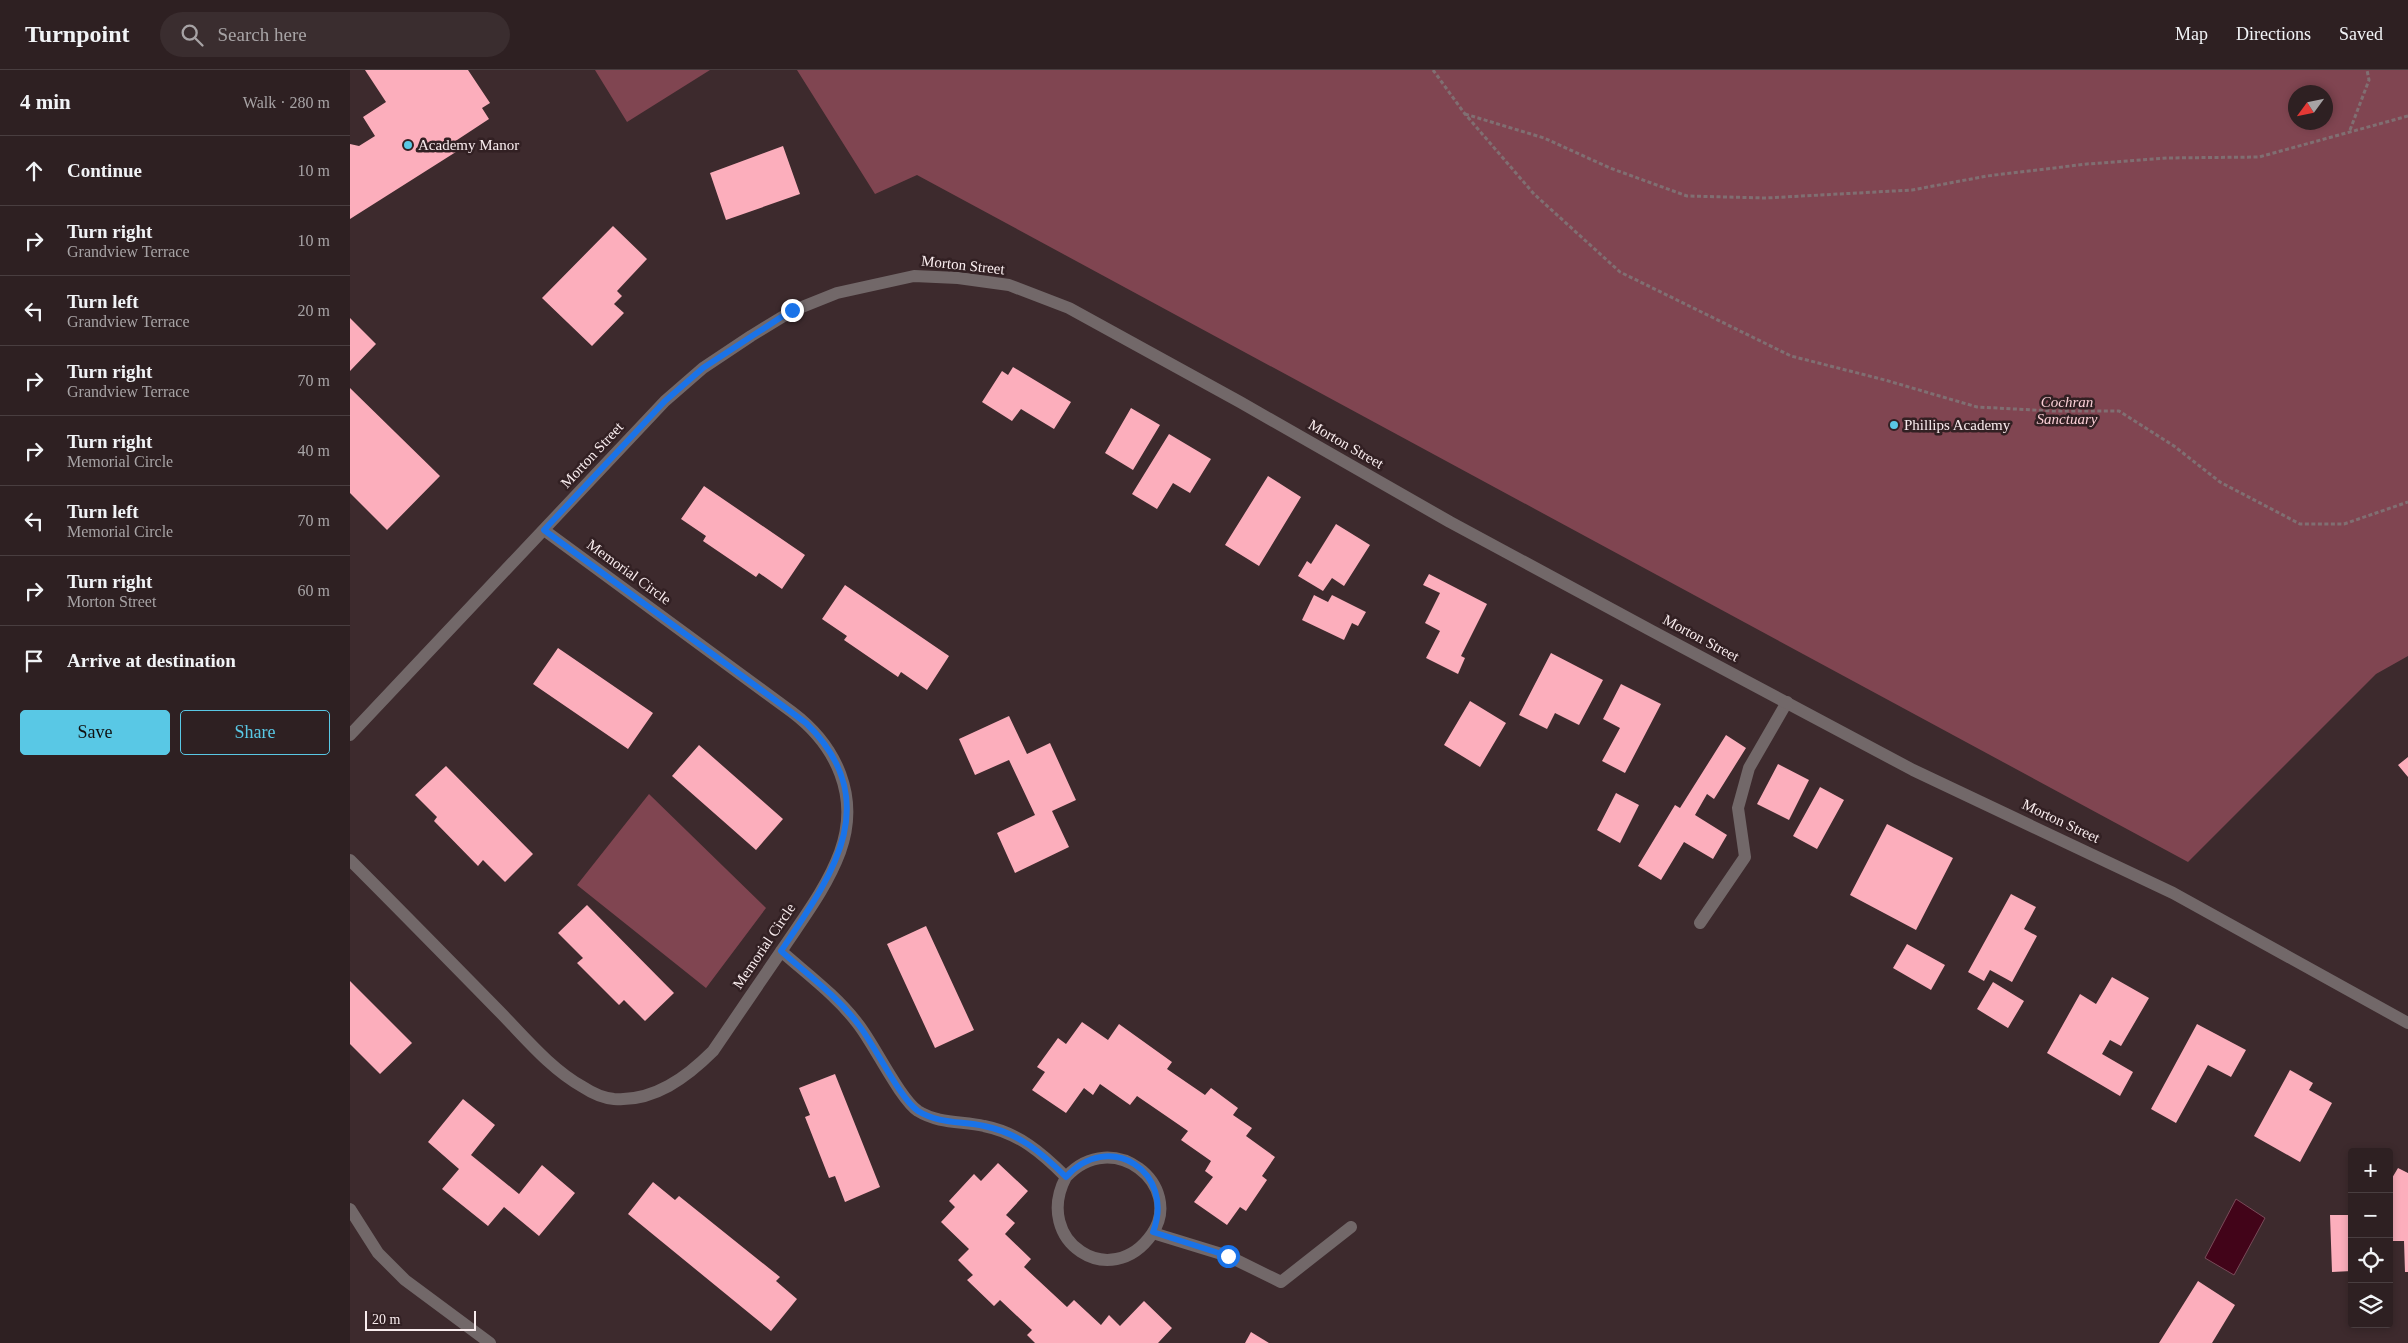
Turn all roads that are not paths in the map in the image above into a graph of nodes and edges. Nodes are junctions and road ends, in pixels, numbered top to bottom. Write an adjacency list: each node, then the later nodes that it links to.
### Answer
1 (544, 530): 2 (street, Morton Street); 3 (street, Morton Street); 6 (street, Memorial Circle)
2 (1787, 702): 5 (street); 7 (street, Morton Street)
3 (350, 736)
4 (350, 860): 6 (street, Memorial Circle)
5 (1700, 923)
6 (781, 951): 8 (street)
7 (2408, 1023)
8 (1066, 1177): 11 (street); 11 (street)
9 (350, 1209): 12 (street)
10 (1351, 1227): 11 (street)
11 (1153, 1232)
12 (490, 1343)

